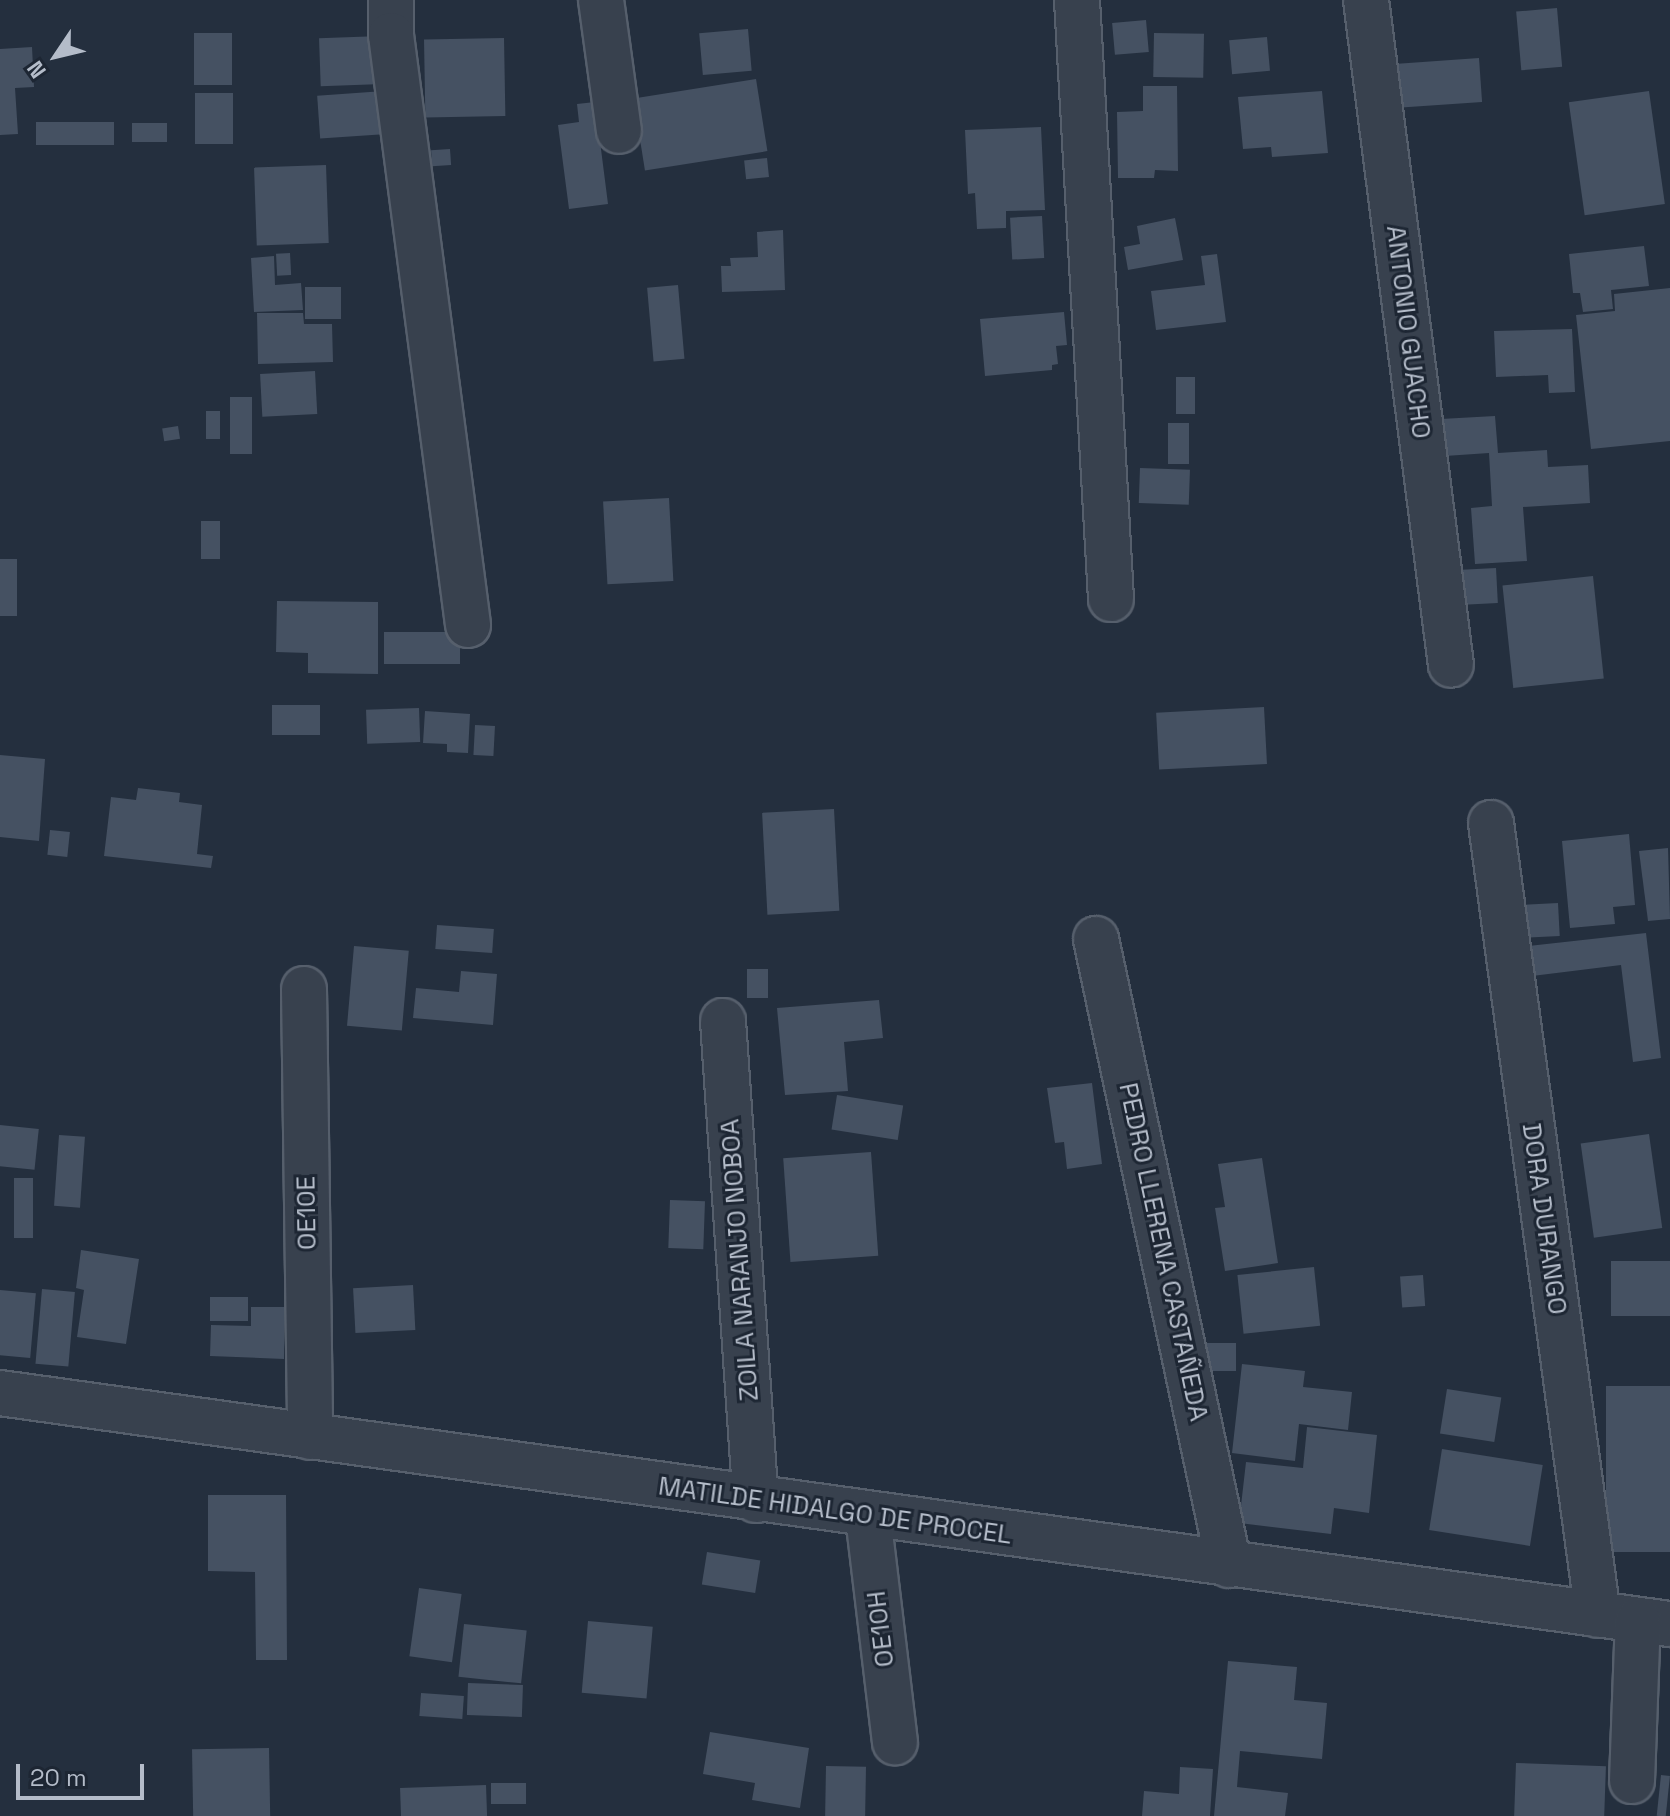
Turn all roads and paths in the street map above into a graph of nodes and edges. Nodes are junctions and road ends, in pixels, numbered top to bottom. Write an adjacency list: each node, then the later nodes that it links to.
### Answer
1 (391, 0): 7 (street)
2 (601, 0): 5 (street)
3 (1077, 0): 6 (street)
4 (1366, 0): 8 (street, ANTONIO GUACHO)
5 (619, 131)
6 (1111, 599)
7 (468, 625)
8 (1451, 665)
9 (1491, 823): 18 (street, DORA DURANGO)
10 (1096, 939): 17 (street, PEDRO LLERENA CASTAÑEDA)
11 (304, 989): 14 (street, OE10E)
12 (723, 1021): 15 (street, ZOILA NARANJO NOBOA)
13 (0, 1393): 14 (street, MATILDE HIDALGO DE PROCEL)
14 (310, 1437): 15 (street, MATILDE HIDALGO DE PROCEL)
15 (756, 1500): 16 (street, MATILDE HIDALGO DE PROCEL)
16 (868, 1516): 17 (street, MATILDE HIDALGO DE PROCEL); 19 (street, OE10H)
17 (1229, 1565): 18 (street, MATILDE HIDALGO DE PROCEL)
18 (1635, 1619): 20 (street, DORA DURANGO)
19 (895, 1742)
20 (1632, 1781)

